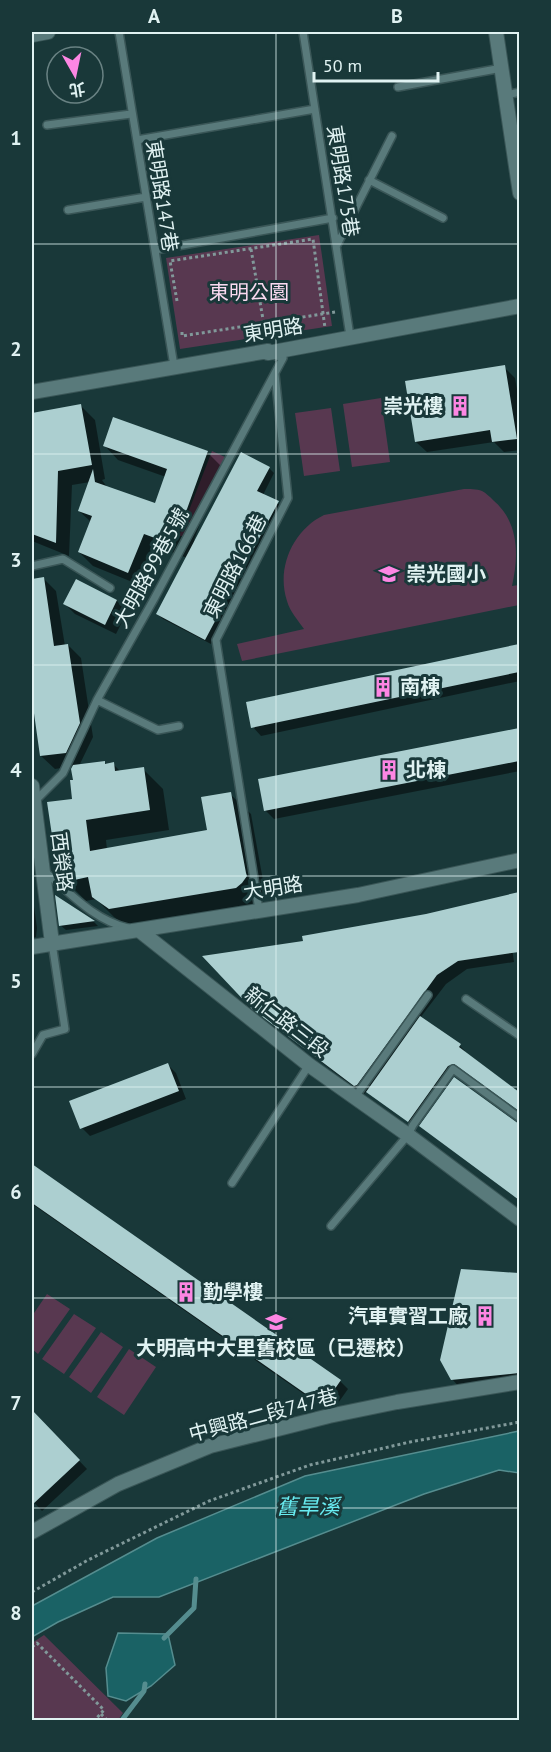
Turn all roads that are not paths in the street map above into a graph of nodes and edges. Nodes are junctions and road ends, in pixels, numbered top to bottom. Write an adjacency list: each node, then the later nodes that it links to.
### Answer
1 (48, 32): 5 (street)
2 (119, 32): 10 (lane, 東明路147巷)
3 (303, 32): 9 (lane, 東明路175巷)
4 (496, 32): 6 (street)
5 (32, 35)
6 (502, 68): 7 (lane); 8 (street)
7 (398, 87)
8 (513, 94): 15 (street)
9 (315, 109): 13 (lane); 18 (lane, 東明路175巷)
10 (131, 114): 11 (lane); 13 (lane, 東明路147巷)
11 (47, 125)
12 (392, 136): 14 (lane)
13 (137, 140): 16 (lane, 東明路147巷)
14 (369, 180): 19 (lane); 20 (lane)
15 (519, 193)
16 (146, 197): 17 (lane); 21 (lane, 東明路147巷)
17 (68, 210)
18 (333, 218): 20 (lane, 東明路175巷); 21 (lane)
19 (443, 218)
20 (337, 245): 23 (lane, 東明路175巷)
21 (154, 250): 25 (lane, 東明路147巷)
22 (519, 306): 23 (street, 東明路)
23 (350, 336): 24 (street, 東明路)
24 (268, 352): 25 (street, 東明路); 26 (lane)
25 (174, 366): 27 (street, 東明路)
26 (275, 374): 30 (lane, 大明路99巷5號); 37 (lane, 東明路166巷)
27 (32, 392)
28 (32, 566): 29 (lane)
29 (110, 588)
30 (97, 700): 31 (lane); 33 (lane, 大明路99巷5號)
31 (179, 726)
32 (32, 786): 33 (street, 西榮路)
33 (34, 802): 36 (street, 西榮路)
34 (32, 858): 36 (street, 新仁路三段)
35 (519, 860): 37 (street, 大明路)
36 (44, 871): 38 (lane, 新仁路三段); 39 (street, 西榮路)
37 (259, 910): 38 (street, 大明路)
38 (140, 931): 39 (street, 大明路); 45 (street, 新仁路三段)
39 (52, 943): 40 (street, 大明路); 44 (lane)
40 (32, 947)
41 (428, 995): 46 (lane)
42 (466, 999): 43 (lane)
43 (519, 1036)
44 (32, 1054)
45 (309, 1065): 46 (street, 新仁路三段); 49 (lane)
46 (355, 1097): 48 (street, 新仁路三段)
47 (519, 1118): 48 (lane)
48 (408, 1135): 50 (street, 新仁路三段); 51 (lane)
49 (232, 1183)
50 (519, 1219)
51 (331, 1226)
52 (519, 1382): 53 (street, 中興路二段747巷)
53 (32, 1532)

